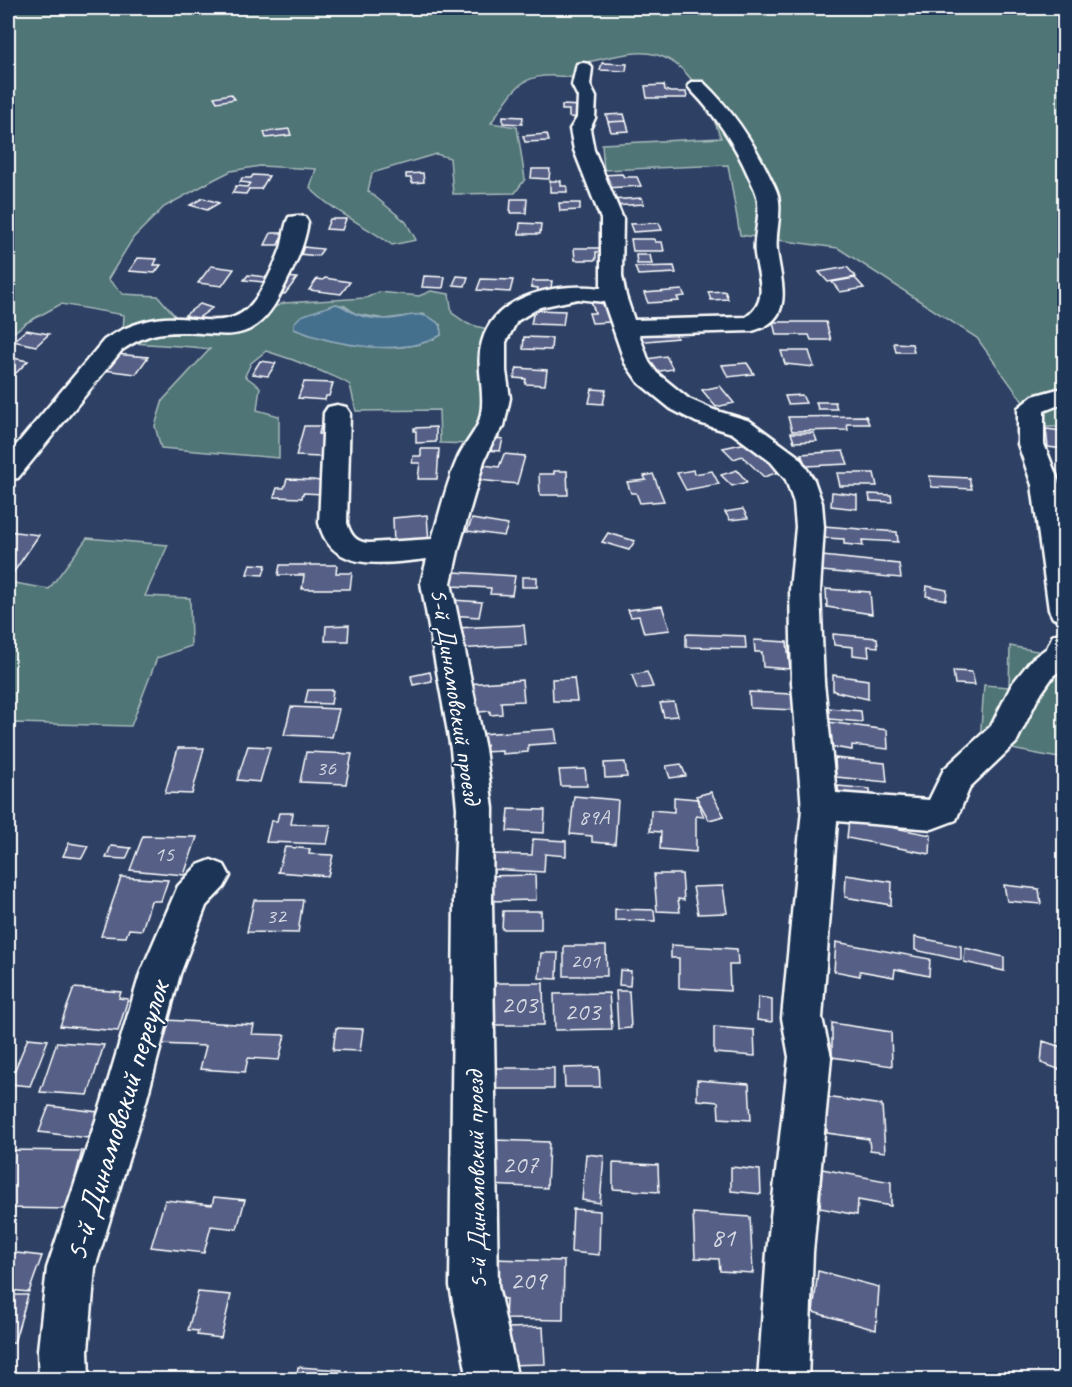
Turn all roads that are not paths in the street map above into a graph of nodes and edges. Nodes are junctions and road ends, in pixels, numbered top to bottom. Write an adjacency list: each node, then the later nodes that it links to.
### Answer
1 (584, 68): 4 (street)
2 (697, 86): 4 (street, 5-й Динамовский проезд)
3 (297, 222): 7 (street)
4 (619, 312): 8 (street, 5-й Динамовский проезд); 11 (street)
5 (1058, 397): 9 (street)
6 (337, 413): 8 (street)
7 (8, 472)
8 (444, 547): 14 (street, 5-й Динамовский проезд)
9 (1065, 610)
10 (1065, 643): 11 (street)
11 (820, 808): 15 (street)
12 (211, 876): 13 (street, 5-й Динамовский переулок)
13 (64, 1380)
14 (493, 1380)
15 (783, 1380)

